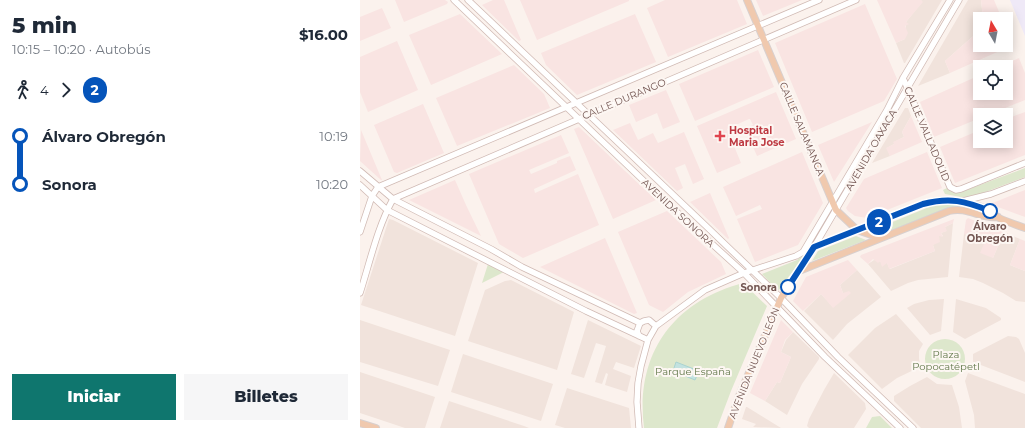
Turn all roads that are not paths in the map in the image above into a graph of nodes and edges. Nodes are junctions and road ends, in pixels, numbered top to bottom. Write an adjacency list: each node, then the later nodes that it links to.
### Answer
1 (454, 0): 12 (main road, AVENIDA SONORA)
2 (468, 0): 11 (main road, AVENIDA SONORA)
3 (747, 0): 8 (main road, CALLE SALAMANCA)
4 (819, 0): 8 (main road, CALLE DURANGO)
5 (856, 0): 9 (main road, CALLE DURANGO)
6 (950, 0): 10 (main road, AVENIDA OAXACA)
7 (959, 0): 13 (main road, AVENIDA OAXACA)
8 (758, 26): 9 (main road, CALLE SALAMANCA); 14 (main road, CALLE DURANGO)
9 (763, 40): 16 (main road, CALLE DURANGO); 28 (main road, CALLE SALAMANCA)
10 (903, 78): 13 (main road, CALLE VALLADOLID); 28 (main road, AVENIDA OAXACA)
11 (551, 80): 12 (main road); 14 (main road, AVENIDA SONORA)
12 (544, 85): 15 (main road, AVENIDA SONORA)
13 (908, 88): 18 (main road, CALLE VALLADOLID); 30 (main road, AVENIDA OAXACA)
14 (575, 103): 15 (main road, CALLE DURANGO); 16 (main road, AVENIDA SONORA)
15 (567, 106): 17 (main road, AVENIDA SONORA); 24 (main road, CALLE DURANGO)
16 (588, 115): 17 (main road, CALLE DURANGO); 19 (main road, AVENIDA SONORA)
17 (580, 119): 21 (main road, AVENIDA SONORA); 26 (main road, CALLE DURANGO)
18 (1025, 163)
19 (640, 164): 21 (main road); 32 (main road, AVENIDA SONORA)
20 (360, 171): 24 (main road)
21 (634, 171): 36 (main road, AVENIDA SONORA)
22 (1025, 181): 27 (main road)
23 (360, 185): 25 (main road)
24 (378, 187): 25 (main road); 26 (main road)
25 (372, 196): 29 (main road); 35 (main road)
26 (393, 199): 29 (main road); 47 (main road)
27 (963, 201): 31 (main road); 34 (main road)
28 (832, 202): 30 (main road, CALLE SALAMANCA); 41 (main road, AVENIDA OAXACA)
29 (387, 210): 44 (main road); 49 (main road)
30 (836, 210): 34 (main road, CALLE SALAMANCA); 39 (main road, AVENIDA OAXACA)
31 (998, 218): 33 (main road); 37 (main road)
32 (706, 226): 36 (main road); 38 (main road, AVENIDA SONORA)
33 (1025, 228)
34 (857, 230): 37 (main road, CALLE SALAMANCA); 39 (main road)
35 (360, 232)
36 (700, 233): 40 (main road, AVENIDA SONORA)
37 (880, 238): 42 (main road)
38 (728, 247): 40 (main road); 41 (main road, AVENIDA SONORA)
39 (814, 247): 42 (main road, AVENIDA OAXACA)
40 (722, 254): 43 (main road, AVENIDA SONORA)
41 (752, 270): 43 (main road, AVENIDA OAXACA); 45 (main road, AVENIDA SONORA)
42 (799, 271): 45 (main road, AVENIDA OAXACA)
43 (744, 273): 46 (main road, AVENIDA SONORA); 48 (main road, AVENIDA OAXACA)
44 (360, 294)
45 (781, 298): 46 (main road, AVENIDA NUEVO LEÓN); 56 (main road, AVENIDA SONORA)
46 (777, 307): 54 (main road, AVENIDA NUEVO LEÓN); 55 (main road, AVENIDA SONORA)
47 (640, 323): 48 (main road); 49 (main road)
48 (656, 326): 50 (main road)
49 (638, 336): 50 (main road)
50 (648, 340): 53 (main road)
51 (360, 423): 52 (main road)
52 (376, 428)
53 (639, 428)
54 (728, 428)
55 (900, 428)
56 (913, 428)

